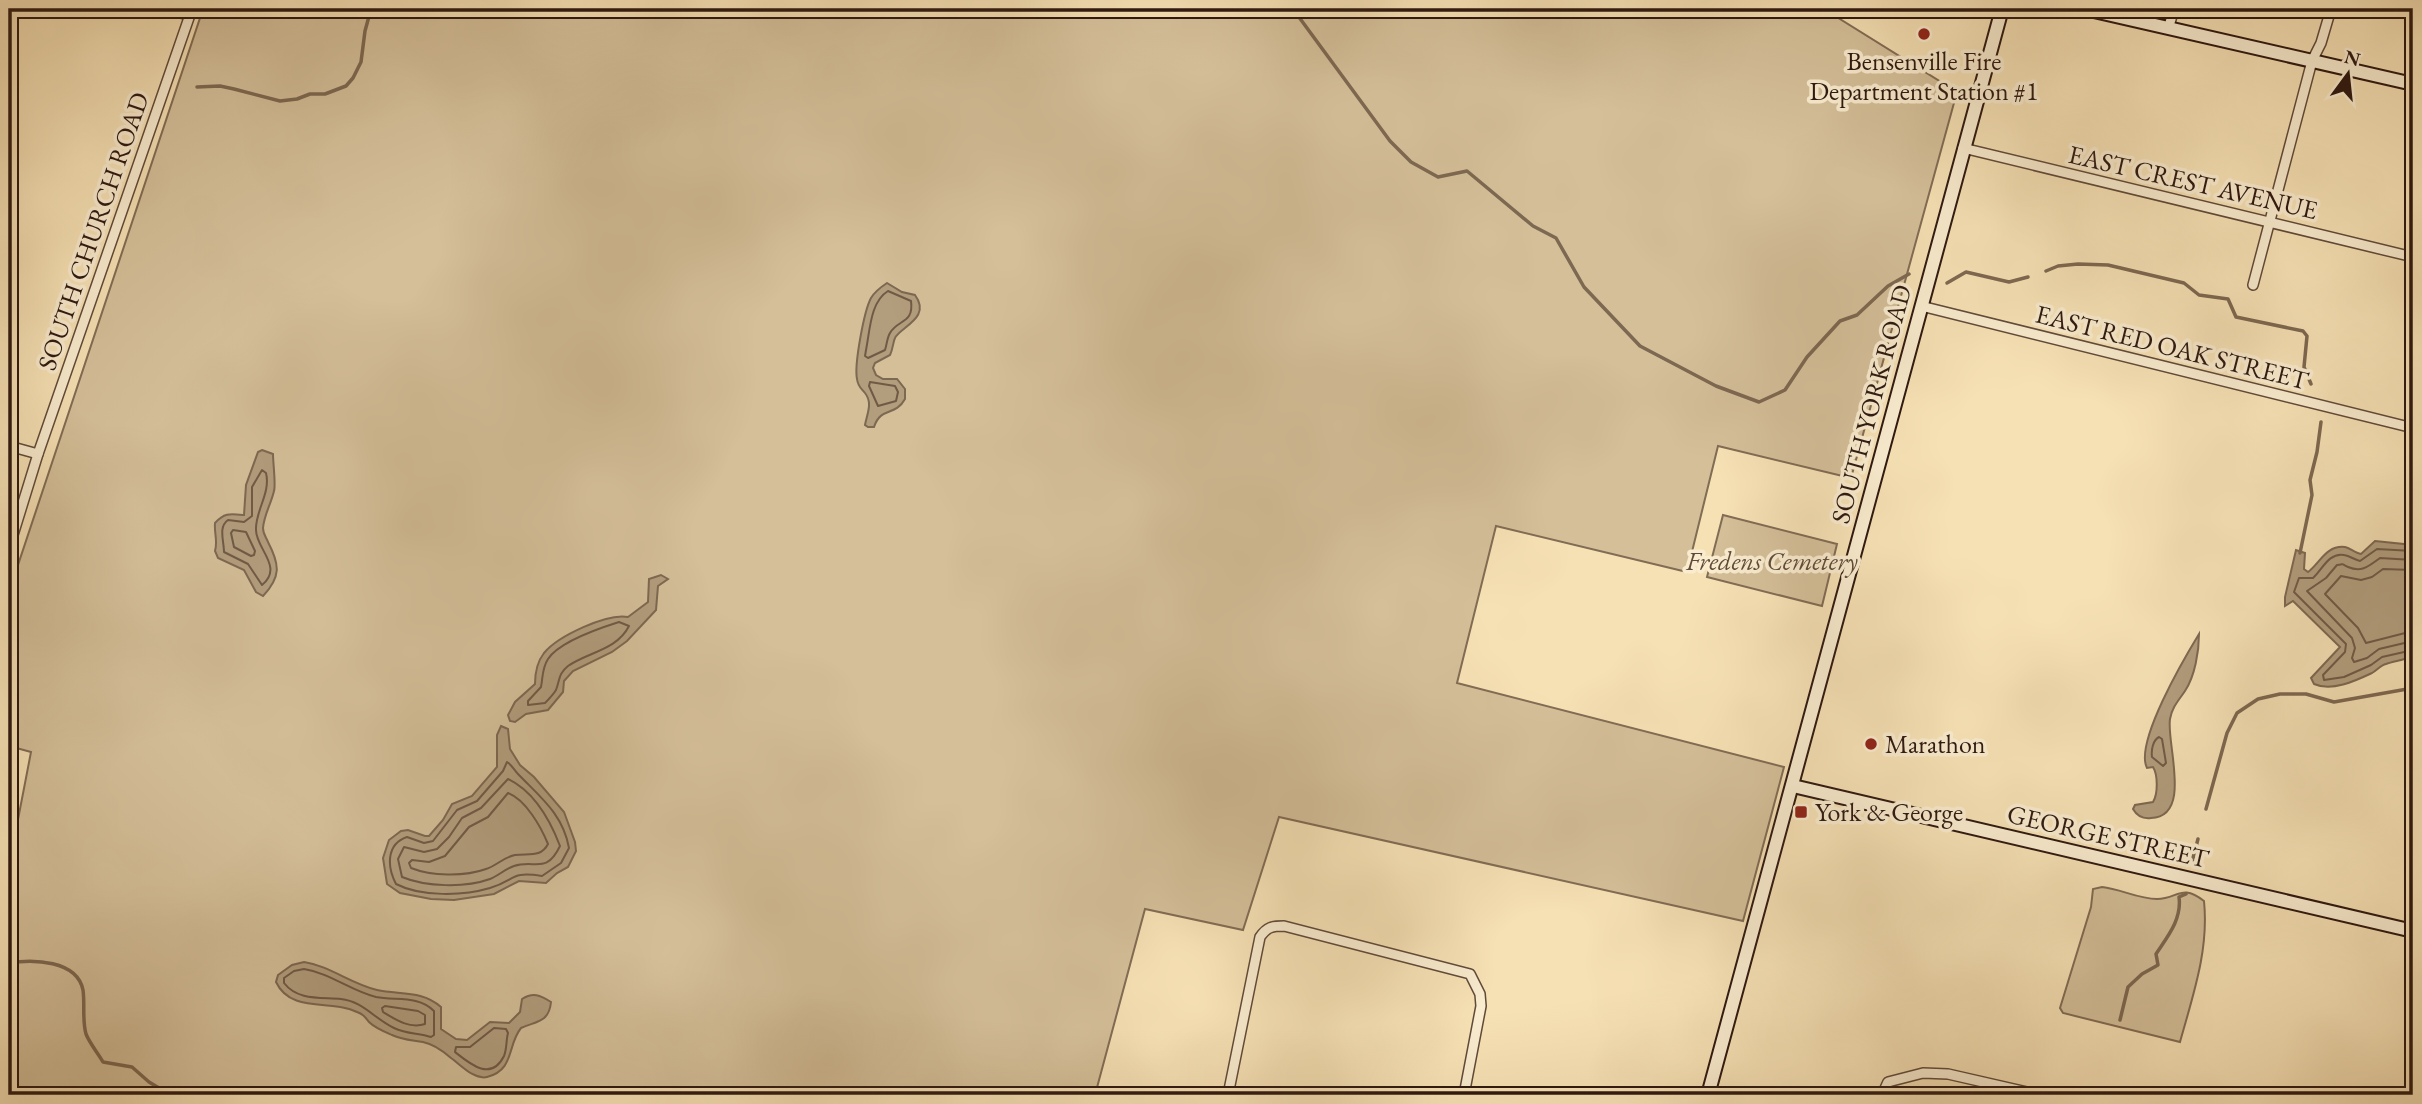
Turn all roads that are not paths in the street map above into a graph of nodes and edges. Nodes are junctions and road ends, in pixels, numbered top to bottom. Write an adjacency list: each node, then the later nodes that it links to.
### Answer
1 (162, 9): 6 (street)
2 (2002, 9): 10 (main road, SOUTH YORK ROAD)
3 (2085, 9): 7 (main road)
4 (2174, 9): 7 (street)
5 (2330, 9): 8 (street)
6 (191, 12): 17 (street, SOUTH CHURCH ROAD)
7 (2169, 26): 8 (main road)
8 (2312, 61): 9 (main road); 11 (street)
9 (2413, 84)
10 (1963, 148): 11 (street, EAST CREST AVENUE); 14 (main road, SOUTH YORK ROAD)
11 (2270, 222): 12 (street, EAST CREST AVENUE); 13 (street)
12 (2413, 257)
13 (2253, 285)
14 (1921, 306): 15 (street, EAST RED OAK STREET); 19 (main road, SOUTH YORK ROAD)
15 (2413, 428)
16 (9, 446): 17 (street)
17 (38, 454): 18 (street, SOUTH CHURCH ROAD)
18 (9, 548)
19 (1793, 786): 20 (main road, GEORGE STREET); 23 (main road, SOUTH YORK ROAD)
20 (2413, 931)
21 (1228, 1095): 22 (street)
22 (1464, 1095)
23 (1708, 1095)
24 (1882, 1095): 25 (street)
25 (2040, 1095)

